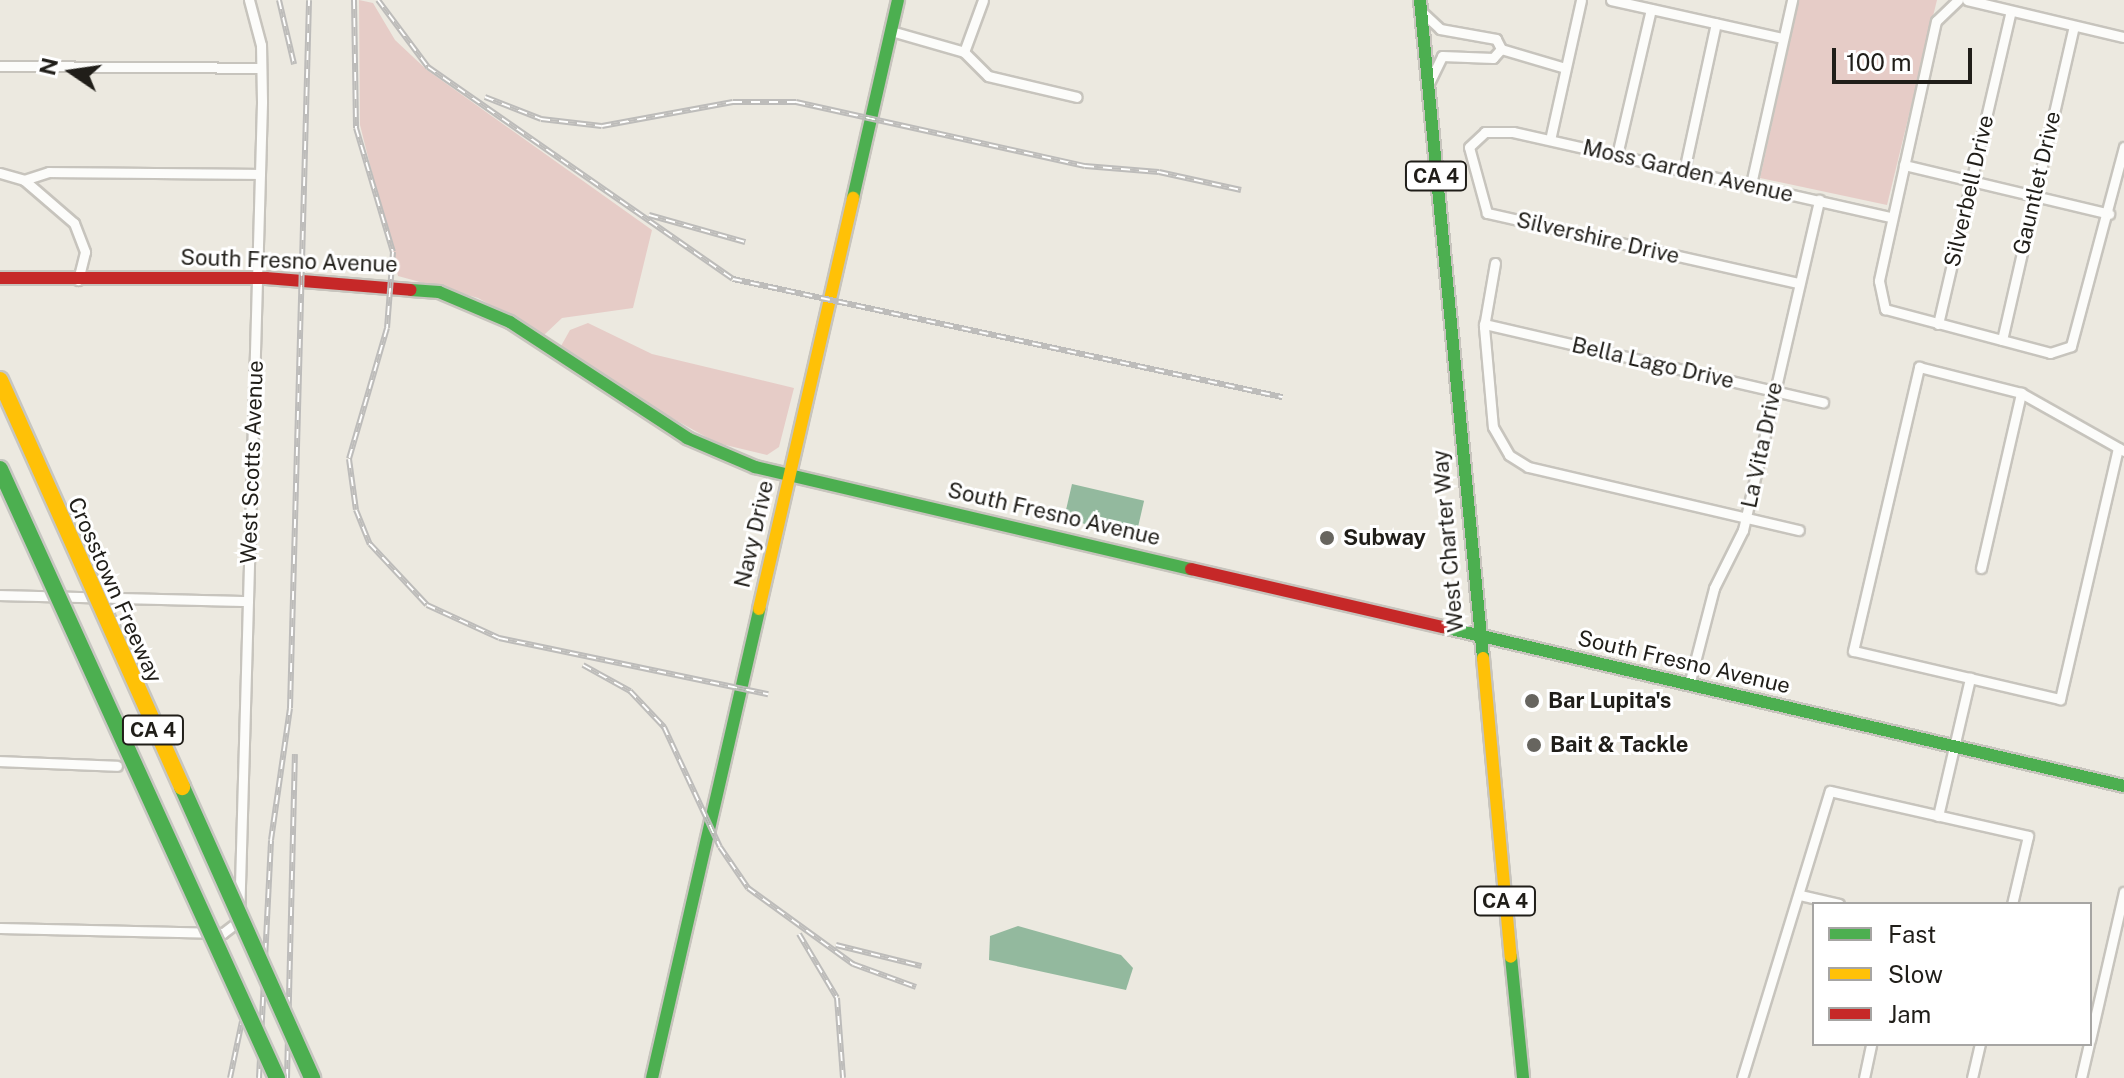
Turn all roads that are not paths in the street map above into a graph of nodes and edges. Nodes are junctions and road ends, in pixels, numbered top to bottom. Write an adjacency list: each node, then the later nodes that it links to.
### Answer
1 (249, 0): 20 (street, West Scotts Avenue)
2 (898, 0): 14 (main road, Navy Drive)
3 (983, 0): 18 (street)
4 (1581, 0): 21 (street)
5 (1611, 0): 10 (street)
6 (1792, 0): 16 (street)
7 (1958, 0): 28 (street)
8 (1967, 0): 11 (street)
9 (1420, 5): 17 (street); 22 (main road, West Charter Way / CA 4)
10 (1651, 9): 12 (street); 27 (street)
11 (2011, 11): 13 (street); 33 (street, Silverbell Drive)
12 (1716, 23): 16 (street); 29 (street)
13 (2074, 26): 15 (street); 35 (street, Gauntlet Drive)
14 (891, 31): 18 (street); 53 (main road, Navy Drive)
15 (2124, 37)
16 (1783, 38): 34 (street)
17 (1501, 49): 21 (street); 22 (street)
18 (964, 52): 23 (street)
19 (0, 66): 20 (street)
20 (261, 68): 31 (street, West Scotts Avenue)
21 (1565, 68): 25 (street)
22 (1428, 85): 59 (main road, West Charter Way / CA 4)
23 (1077, 97)
24 (1485, 132): 25 (street, Moss Garden Avenue); 43 (street, Silvershire Drive)
25 (1550, 140): 27 (street, Moss Garden Avenue)
26 (2124, 147): 37 (street)
27 (1617, 155): 29 (street, Moss Garden Avenue)
28 (1904, 165): 33 (street); 38 (street)
29 (1684, 171): 34 (street, Moss Garden Avenue)
30 (0, 173): 32 (street)
31 (260, 174): 32 (street); 41 (street, West Scotts Avenue)
32 (24, 180): 42 (street)
33 (1972, 183): 35 (street); 45 (street, Silverbell Drive)
34 (1751, 184): 36 (street, Moss Garden Avenue)
35 (2034, 195): 37 (street); 46 (street, Gauntlet Drive)
36 (1819, 200): 38 (street, Moss Garden Avenue); 43 (street, La Vita Drive)
37 (2109, 214): 46 (street)
38 (1891, 217): 45 (street)
39 (1495, 263): 44 (street)
40 (0, 278): 42 (main road, South Fresno Avenue)
41 (257, 279): 42 (main road, South Fresno Avenue); 53 (main road, South Fresno Avenue); 58 (street, West Scotts Avenue)
42 (78, 280)
43 (1798, 283): 48 (street, La Vita Drive)
44 (1484, 324): 48 (street, Bella Lago Drive); 54 (street)
45 (1938, 324): 46 (street)
46 (2002, 340)
47 (0, 380): 77 (main road, Crosstown Freeway / CA 4, bridge)
48 (1773, 390): 50 (street, Bella Lago Drive); 54 (street, La Vita Drive)
49 (2021, 393): 51 (street); 56 (street); 60 (street)
50 (1823, 402)
51 (2121, 450): 60 (street)
52 (0, 469): 76 (main road, CA 4, bridge)
53 (789, 476): 59 (main road, South Fresno Avenue); 78 (main road, Navy Drive)
54 (1746, 517): 55 (street); 61 (street, La Vita Drive)
55 (1799, 530)
56 (1981, 568)
57 (0, 595): 58 (street)
58 (248, 601): 71 (street, West Scotts Avenue)
59 (1479, 637): 61 (main road, South Fresno Avenue); 79 (main road, West Charter Way / CA 4)
60 (1970, 678): 62 (street)
61 (1689, 685): 62 (main road, South Fresno Avenue)
62 (1954, 747): 65 (main road, South Fresno Avenue); 66 (street)
63 (0, 761): 64 (street)
64 (117, 766)
65 (2124, 786)
66 (1938, 816): 68 (street); 70 (street)
67 (2124, 892): 72 (street)
68 (1800, 895): 69 (street); 80 (street)
69 (1830, 902)
70 (2012, 902)
71 (0, 928)
72 (2092, 1025)
73 (1871, 1046): 81 (street)
74 (1980, 1046): 82 (street)
75 (2089, 1046): 83 (street)
76 (277, 1078)
77 (312, 1078)
78 (652, 1078)
79 (1523, 1078)
80 (1742, 1078)
81 (1864, 1078)
82 (1972, 1078)
83 (2081, 1078)

